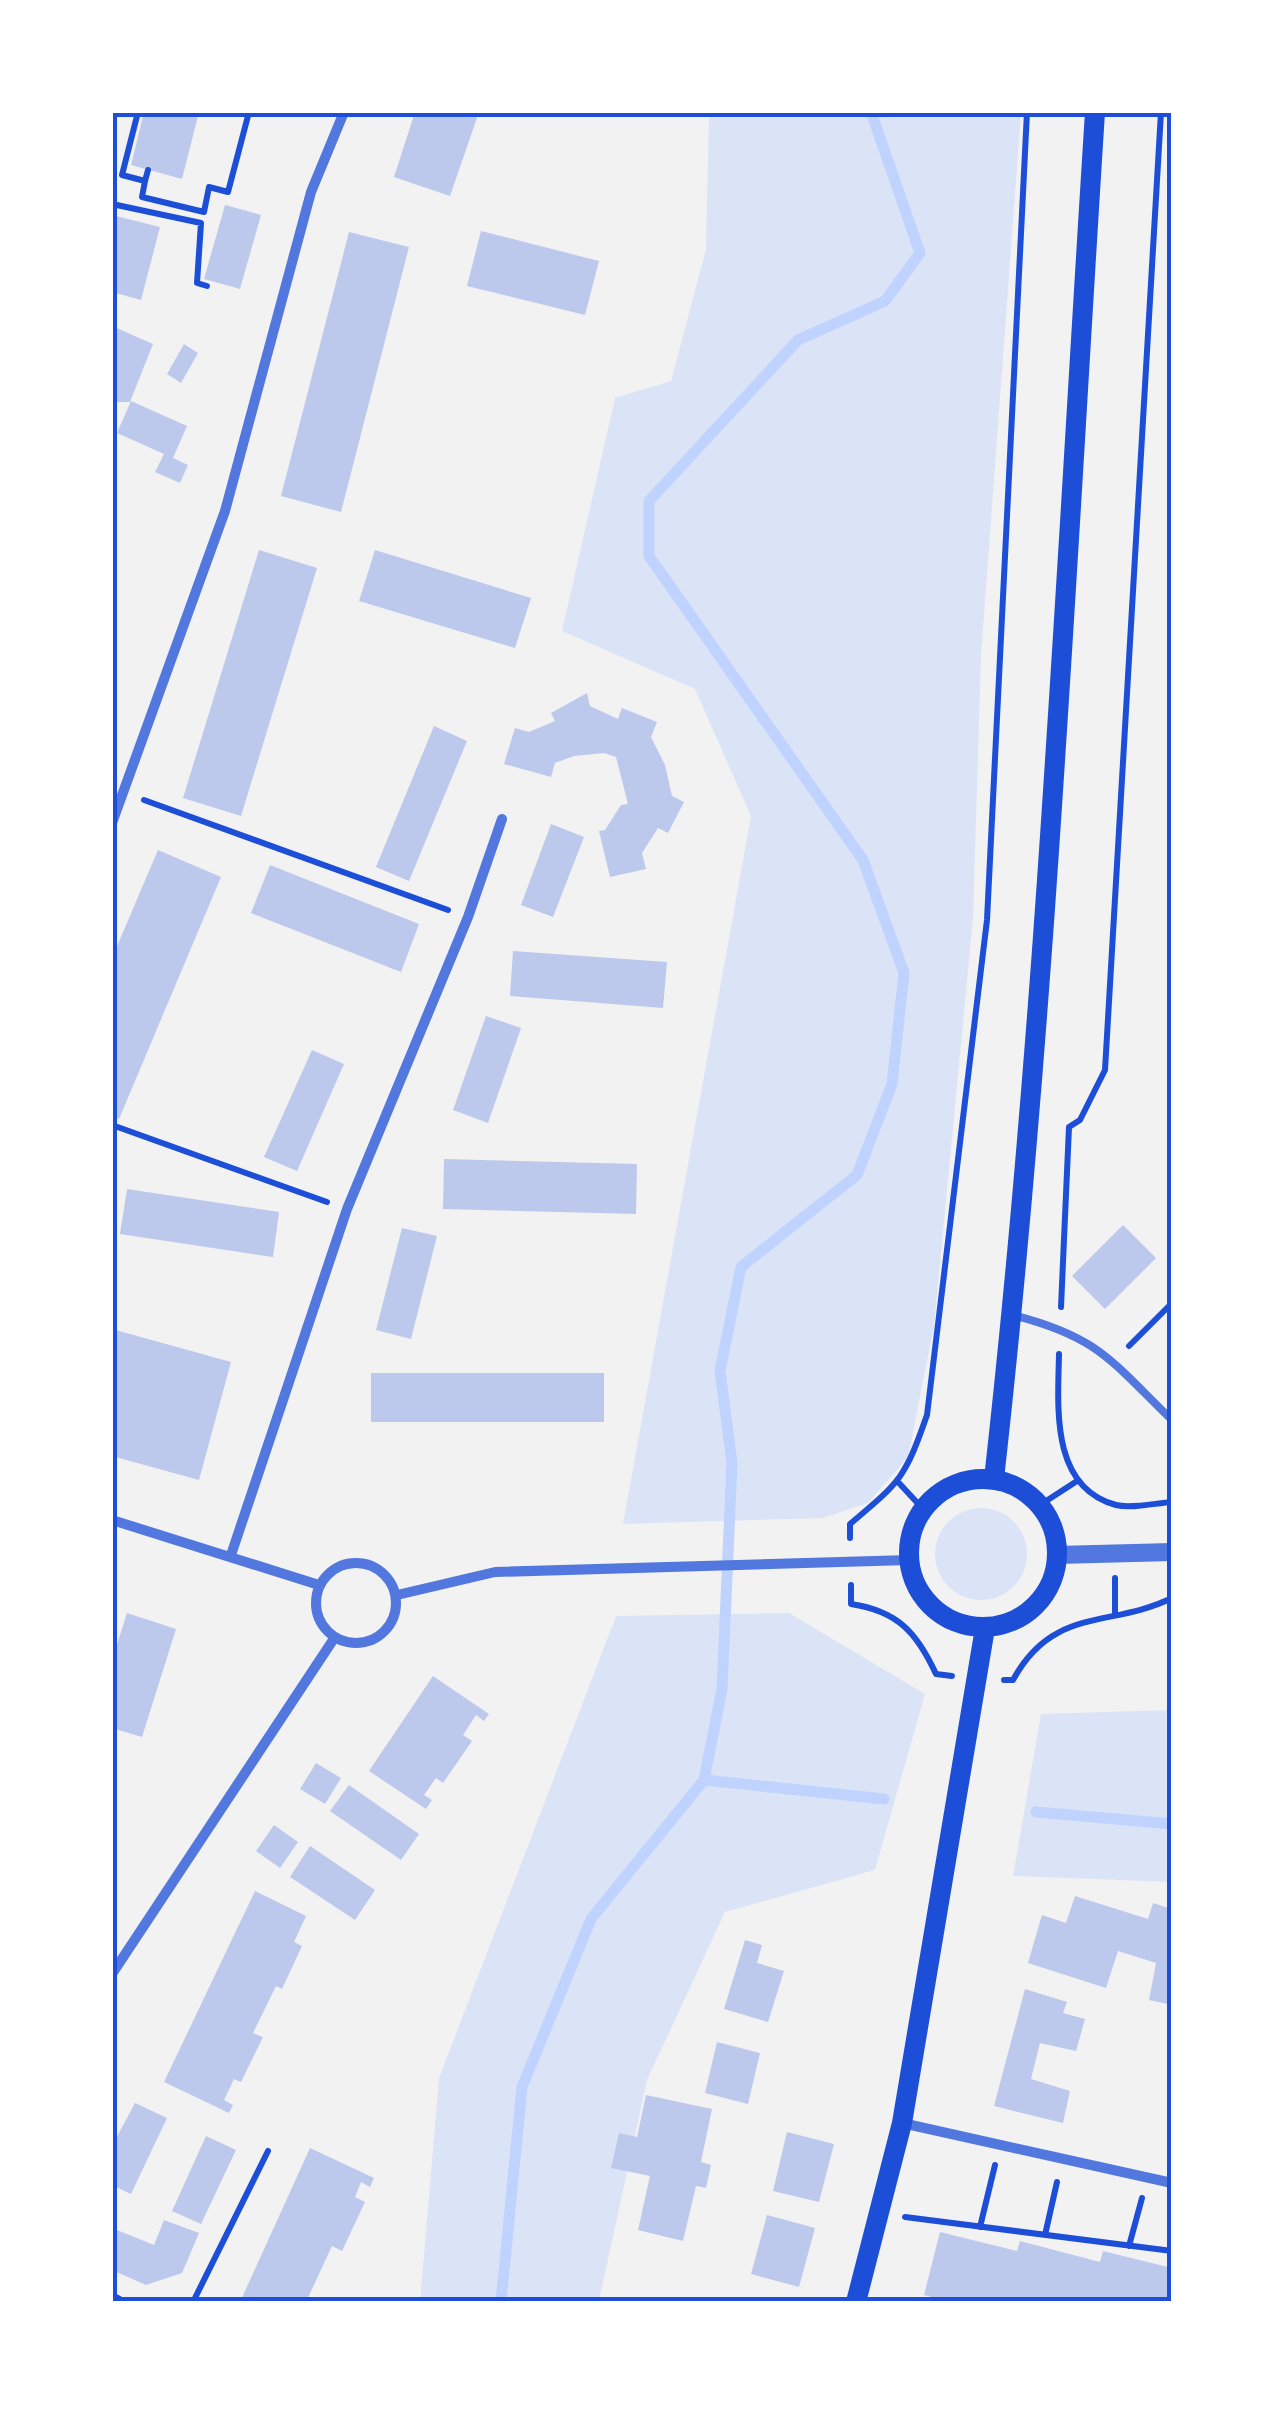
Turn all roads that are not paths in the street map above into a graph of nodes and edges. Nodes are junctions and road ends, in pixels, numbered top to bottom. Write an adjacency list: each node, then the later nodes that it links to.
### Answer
1 (344, 112): 4 (street)
2 (1095, 112): 5 (main road)
3 (502, 820): 11 (street)
4 (112, 823)
5 (1013, 1315): 6 (lane); 7 (main road)
6 (1172, 1420)
7 (994, 1480): 10 (main road); 12 (main road)
8 (112, 1520): 11 (street)
9 (1172, 1552): 10 (street)
10 (1057, 1554): 15 (main road)
11 (232, 1555): 13 (street)
12 (909, 1560): 14 (street); 15 (main road)
13 (320, 1585): 14 (street); 16 (street)
14 (397, 1595): 16 (street)
15 (984, 1628): 18 (main road)
16 (335, 1638): 17 (street)
17 (112, 1974)
18 (902, 2123): 19 (street); 20 (main road)
19 (1172, 2183)
20 (856, 2302)

